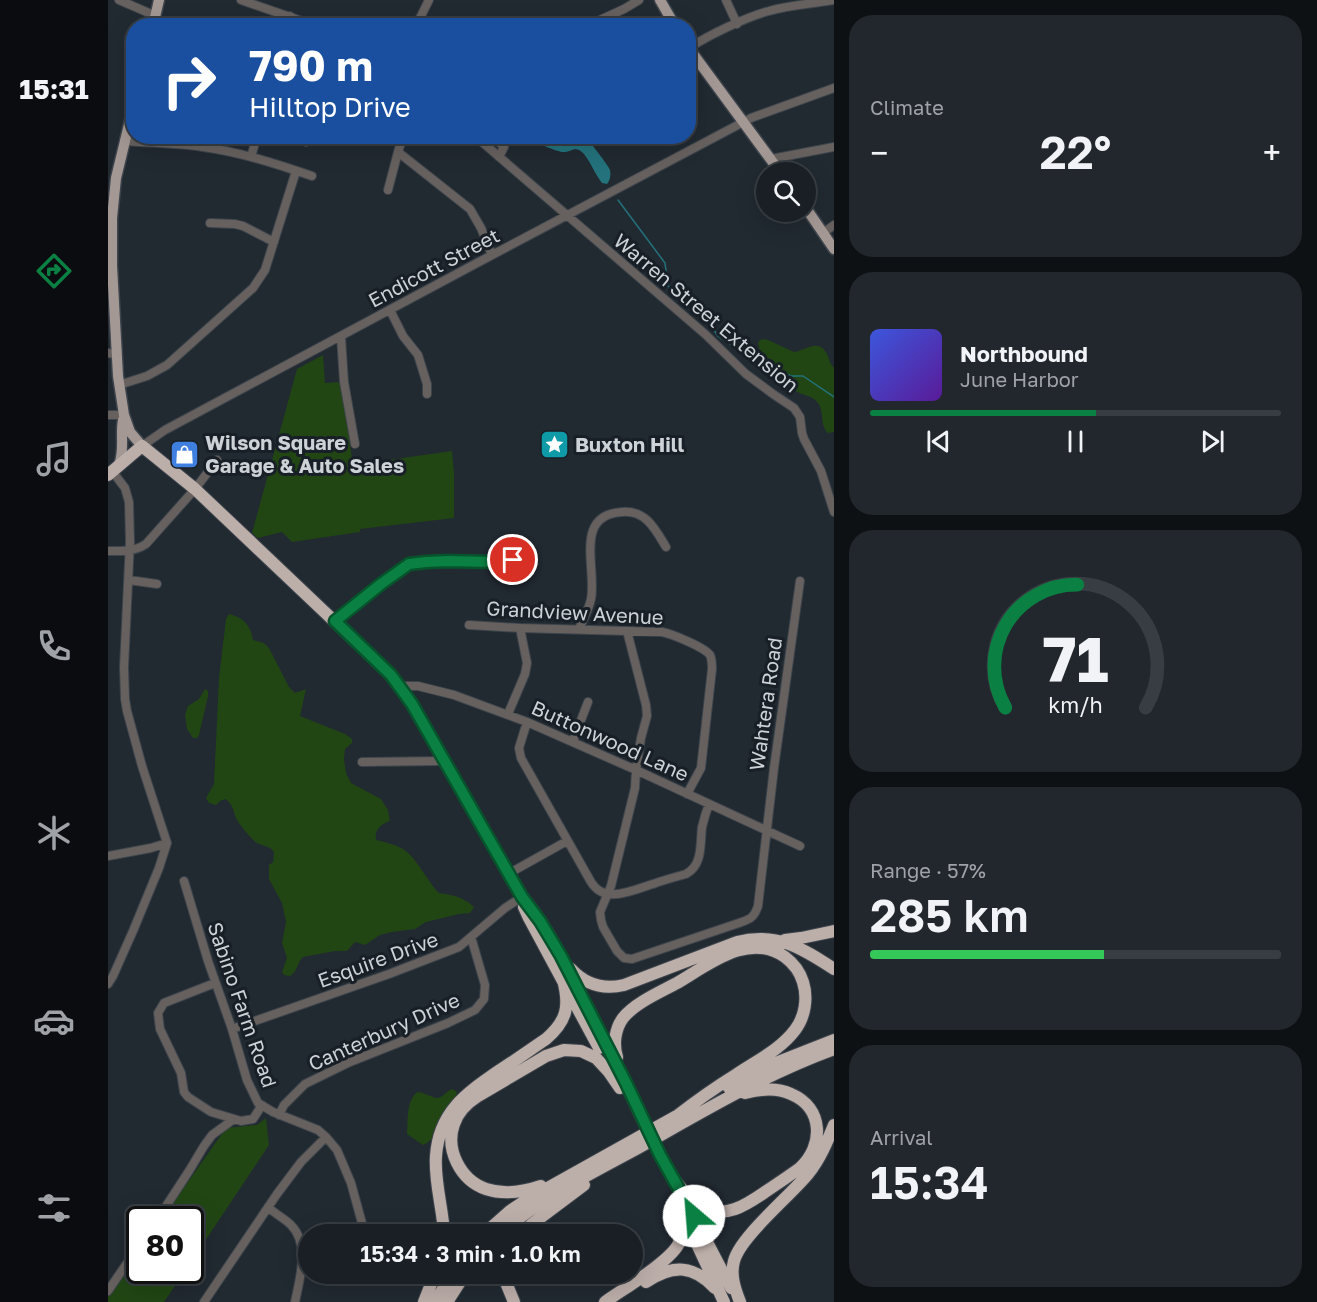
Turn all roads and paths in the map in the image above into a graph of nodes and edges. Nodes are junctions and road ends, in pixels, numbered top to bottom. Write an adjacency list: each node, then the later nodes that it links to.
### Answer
1 (119, 0): 9 (street)
2 (159, 0): 10 (main road)
3 (241, 0): 11 (street)
4 (429, 0): 12 (street)
5 (639, 0): 13 (street)
6 (660, 0): 14 (main road)
7 (726, 0): 15 (street)
8 (834, 0): 15 (street)
9 (150, 18)
10 (155, 18)
11 (281, 18)
12 (420, 18)
13 (604, 18)
14 (670, 18)
15 (737, 24): 16 (street)
16 (696, 44)
17 (696, 57): 19 (main road)
18 (834, 88): 19 (street, Endicott Street)
19 (744, 122): 31 (main road); 37 (street, Endicott Street)
20 (126, 134): 21 (main road)
21 (124, 141): 36 (main road)
22 (176, 144): 29 (street)
23 (255, 144): 29 (street)
24 (400, 144): 28 (street)
25 (484, 144): 30 (street, Warren Street Extension)
26 (501, 144): 30 (street)
27 (834, 147): 31 (street)
28 (398, 152): 35 (street); 44 (street)
29 (251, 157): 33 (street)
30 (499, 157): 37 (street, Warren Street Extension)
31 (771, 159): 32 (main road)
32 (773, 162)
33 (296, 171): 34 (street); 42 (street)
34 (312, 176)
35 (388, 189)
36 (111, 198): 47 (main road)
37 (567, 216): 44 (street, Endicott Street); 57 (street, Warren Street Extension)
38 (816, 222): 41 (main road)
39 (210, 223): 42 (street)
40 (834, 225): 41 (street)
41 (823, 233): 43 (main road)
42 (274, 242): 48 (street)
43 (834, 249)
44 (492, 255): 45 (street, Endicott Street)
45 (390, 310): 46 (street, Endicott Street); 49 (street)
46 (340, 337): 52 (street); 53 (street, Endicott Street)
47 (112, 354): 48 (main road)
48 (119, 385): 51 (main road)
49 (427, 394)
50 (108, 415): 51 (street)
51 (124, 416): 53 (main road); 55 (main road)
52 (355, 444)
53 (142, 446): 55 (highway); 56 (highway)
54 (217, 460): 56 (street)
55 (113, 470): 60 (street)
56 (195, 489): 60 (street); 65 (highway)
57 (834, 512)
58 (666, 547): 68 (street)
59 (108, 550): 60 (street)
60 (129, 551): 62 (street)
61 (500, 558): 65 (street)
62 (129, 580): 64 (street); 82 (street)
63 (800, 581): 80 (street, Wahtera Road)
64 (157, 584)
65 (335, 621): 70 (highway)
66 (469, 625): 67 (street, Grandview Avenue)
67 (520, 628): 68 (street, Grandview Avenue); 72 (street)
68 (579, 629): 69 (street, Grandview Avenue)
69 (627, 631): 77 (street); 78 (street, Grandview Avenue)
70 (400, 686): 72 (street, Buttonwood Lane); 75 (highway)
71 (588, 702): 74 (street)
72 (508, 714): 73 (street, Buttonwood Lane)
73 (527, 722): 74 (street, Buttonwood Lane); 81 (street)
74 (573, 741): 77 (street, Buttonwood Lane)
75 (444, 761): 76 (street); 85 (highway)
76 (362, 762)
77 (636, 770): 78 (street, Buttonwood Lane); 87 (street)
78 (687, 794): 79 (street, Buttonwood Lane)
79 (710, 804): 80 (street, Buttonwood Lane); 87 (street)
80 (768, 831): 83 (street, Buttonwood Lane); 87 (street, Wahtera Road)
81 (567, 841): 85 (street); 87 (street)
82 (167, 843): 84 (street); 96 (street)
83 (800, 846)
84 (108, 856)
85 (508, 874): 88 (highway)
86 (184, 880): 95 (street, Sabino Farm Road)
87 (607, 894)
88 (522, 897): 90 (street, Esquire Drive); 92 (highway); 94 (highway)
89 (834, 931): 91 (highway)
90 (471, 937): 97 (street, Esquire Drive); 103 (street, Canterbury Drive)
91 (779, 940): 92 (highway); 93 (highway)
92 (561, 956): 100 (highway)
93 (834, 969)
94 (563, 980): 100 (highway); 114 (highway)
95 (215, 983): 97 (street, Sabino Farm Road); 105 (street)
96 (108, 984)
97 (232, 1029): 101 (street, Sabino Farm Road)
98 (834, 1040): 104 (highway)
99 (834, 1049): 102 (highway)
100 (623, 1086): 104 (highway); 109 (highway); 110 (highway, bridge)
101 (262, 1105): 103 (street, Sabino Farm Road); 105 (street)
102 (711, 1108): 108 (highway); 110 (highway)
103 (279, 1115): 107 (street, Sabino Farm Road)
104 (677, 1116): 109 (highway)
105 (234, 1119): 111 (street)
106 (834, 1125): 133 (highway)
107 (326, 1137): 112 (street); 113 (street, Sabino Farm Road)
108 (618, 1159): 116 (highway); 117 (highway)
109 (574, 1173): 115 (highway)
110 (674, 1187): 124 (highway); 131 (highway); 133 (highway)
111 (166, 1206)
112 (268, 1208): 125 (street); 126 (street)
113 (362, 1224)
114 (443, 1224)
115 (495, 1224)
116 (511, 1224)
117 (534, 1224)
118 (126, 1265): 123 (street)
119 (431, 1284): 127 (highway)
120 (446, 1284): 128 (highway)
121 (459, 1284): 129 (highway)
122 (507, 1284): 130 (highway)
123 (108, 1291)
124 (724, 1301): 132 (highway)
125 (204, 1302)
126 (296, 1302)
127 (424, 1302)
128 (435, 1302)
129 (447, 1302)
130 (514, 1302)
131 (605, 1302)
132 (618, 1302)
133 (739, 1302)

